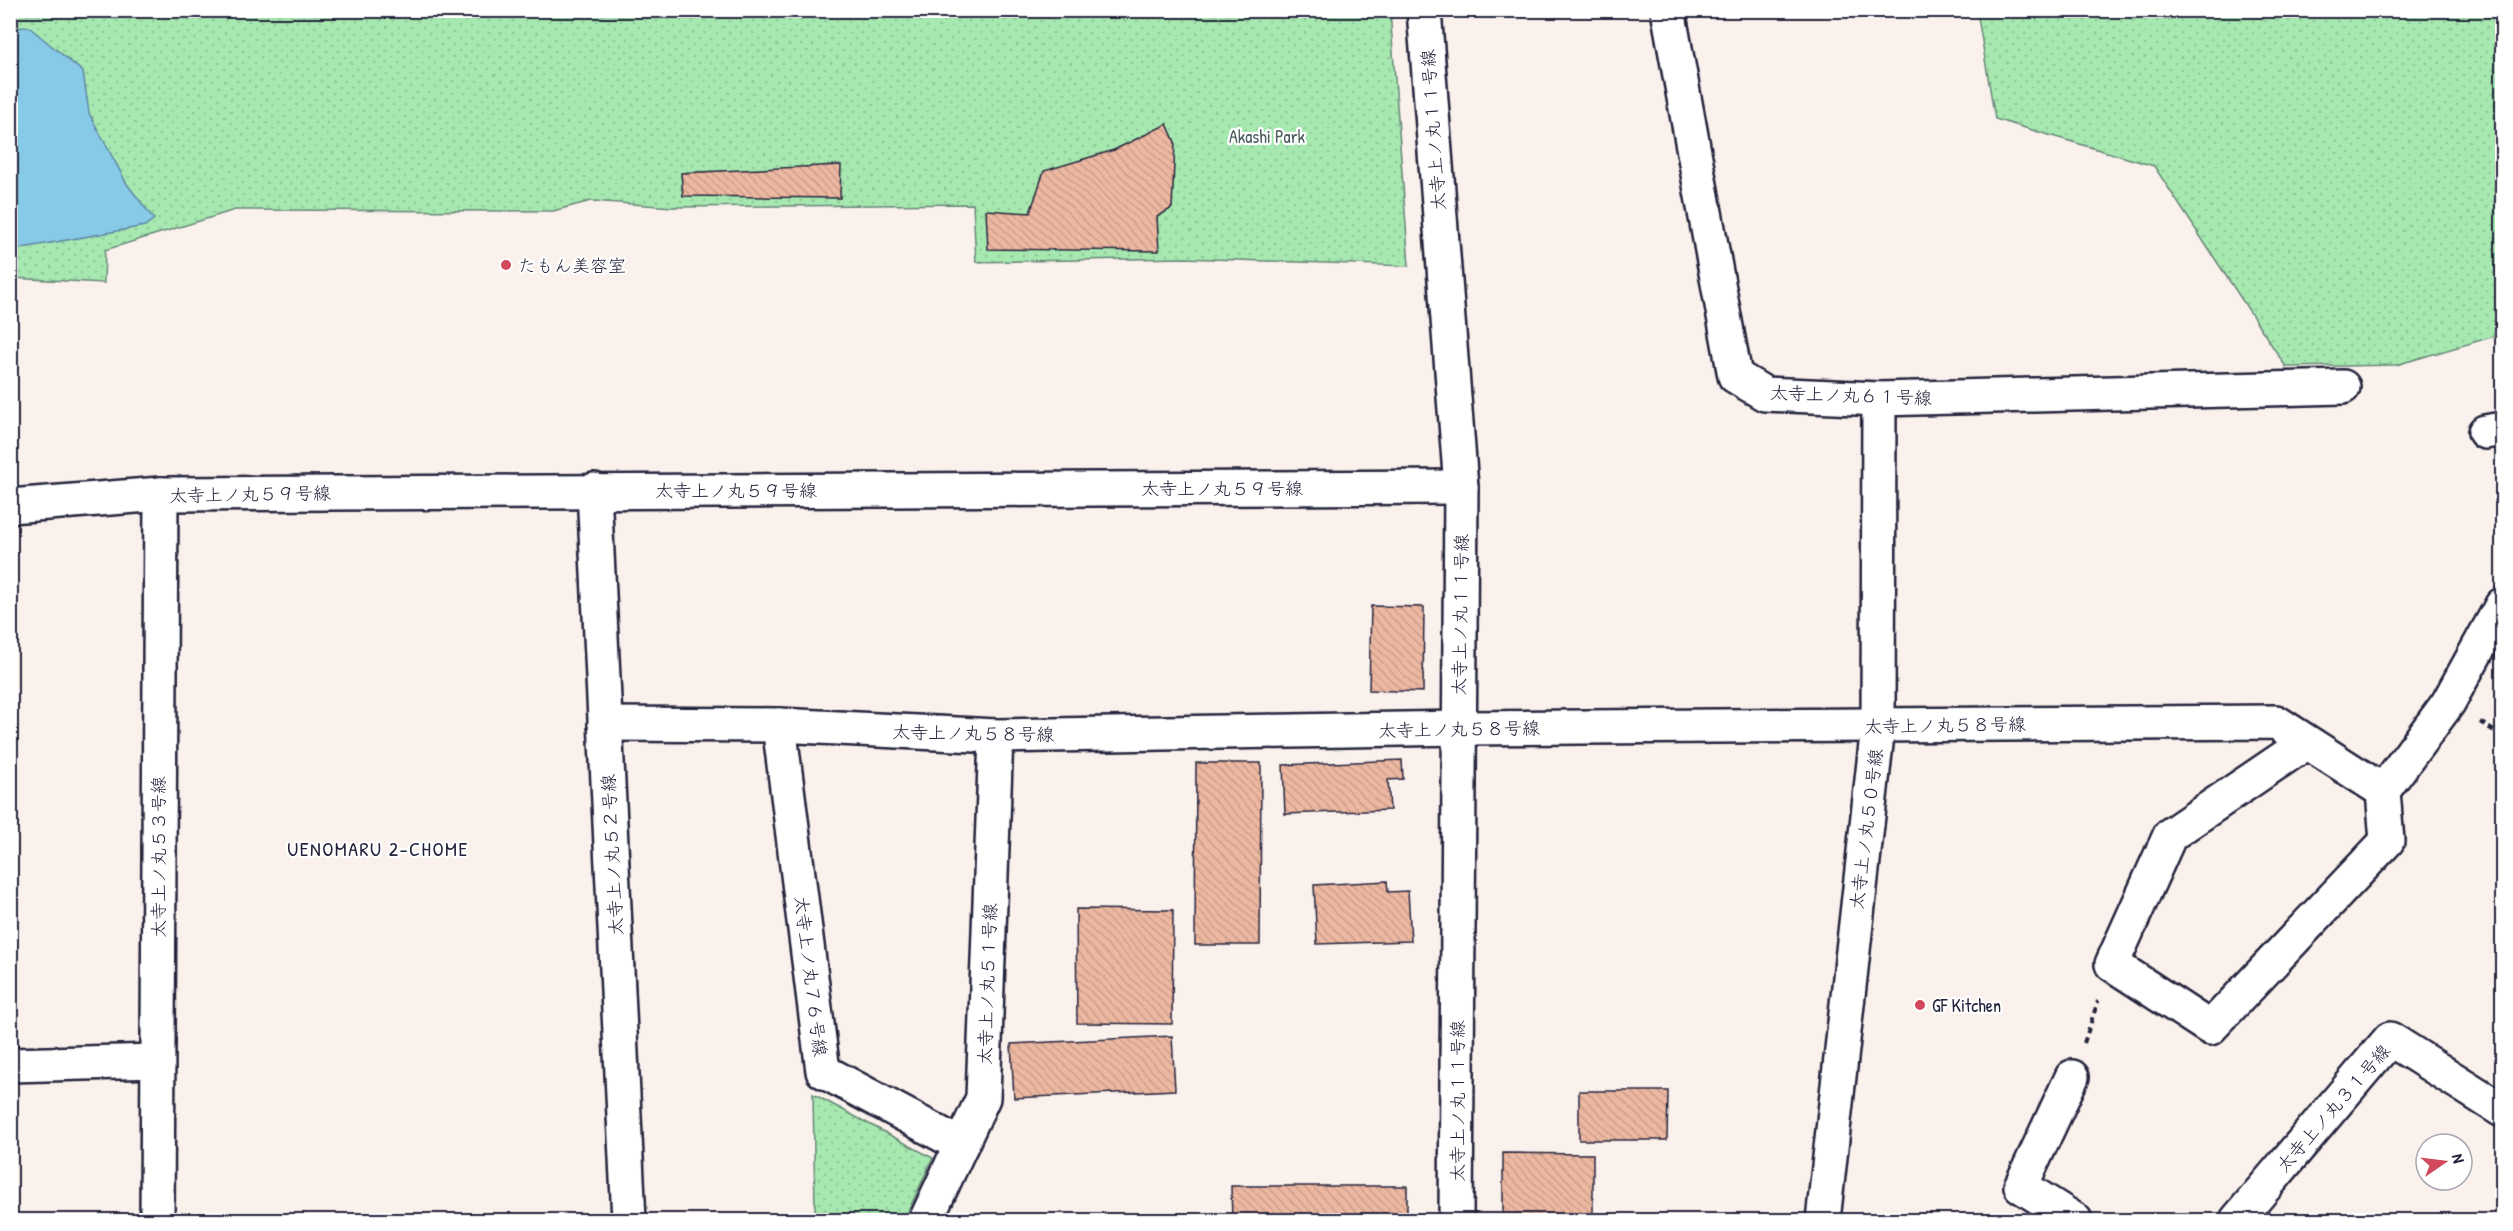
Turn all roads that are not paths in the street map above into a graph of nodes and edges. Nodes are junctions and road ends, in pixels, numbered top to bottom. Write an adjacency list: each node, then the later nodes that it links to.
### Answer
1 (1424, 10): 5 (street, 太寺上ノ丸１１号線)
2 (1668, 10): 4 (street, 太寺上ノ丸６１号線)
3 (2343, 387): 4 (street, 太寺上ノ丸６１号線)
4 (1880, 399): 12 (street, 太寺上ノ丸５０号線)
5 (1461, 487): 6 (street, 太寺上ノ丸５９号線); 13 (street, 太寺上ノ丸１１号線)
6 (594, 490): 7 (street, 太寺上ノ丸５９号線); 10 (street, 太寺上ノ丸５２号線)
7 (161, 494): 8 (street, 太寺上ノ丸５９号線); 17 (street, 太寺上ノ丸５３号線)
8 (10, 506)
9 (2502, 605): 16 (street)
10 (605, 724): 11 (street, 太寺上ノ丸５８号線); 23 (street, 太寺上ノ丸５２号線)
11 (778, 725): 14 (street, 太寺上ノ丸５８号線); 21 (street, 太寺上ノ丸７６号線)
12 (1878, 726): 13 (street, 太寺上ノ丸５８号線); 15 (street, 太寺上ノ丸５８号線); 26 (street, 太寺上ノ丸５０号線)
13 (1459, 728): 14 (street, 太寺上ノ丸５８号線); 25 (street, 太寺上ノ丸１１号線)
14 (996, 736): 21 (street, 太寺上ノ丸５１号線)
15 (2307, 742): 16 (street, 太寺上ノ丸５８号線); 16 (street)
16 (2383, 791)
17 (157, 1061): 18 (street); 22 (street, 太寺上ノ丸５３号線)
18 (10, 1065)
19 (2072, 1077): 27 (street)
20 (2502, 1110): 28 (street, 太寺上ノ丸３１号線)
21 (961, 1145): 24 (street, 太寺上ノ丸５１号線)
22 (157, 1221)
23 (629, 1221)
24 (926, 1221)
25 (1456, 1221)
26 (1823, 1221)
27 (2075, 1221)
28 (2236, 1221)

